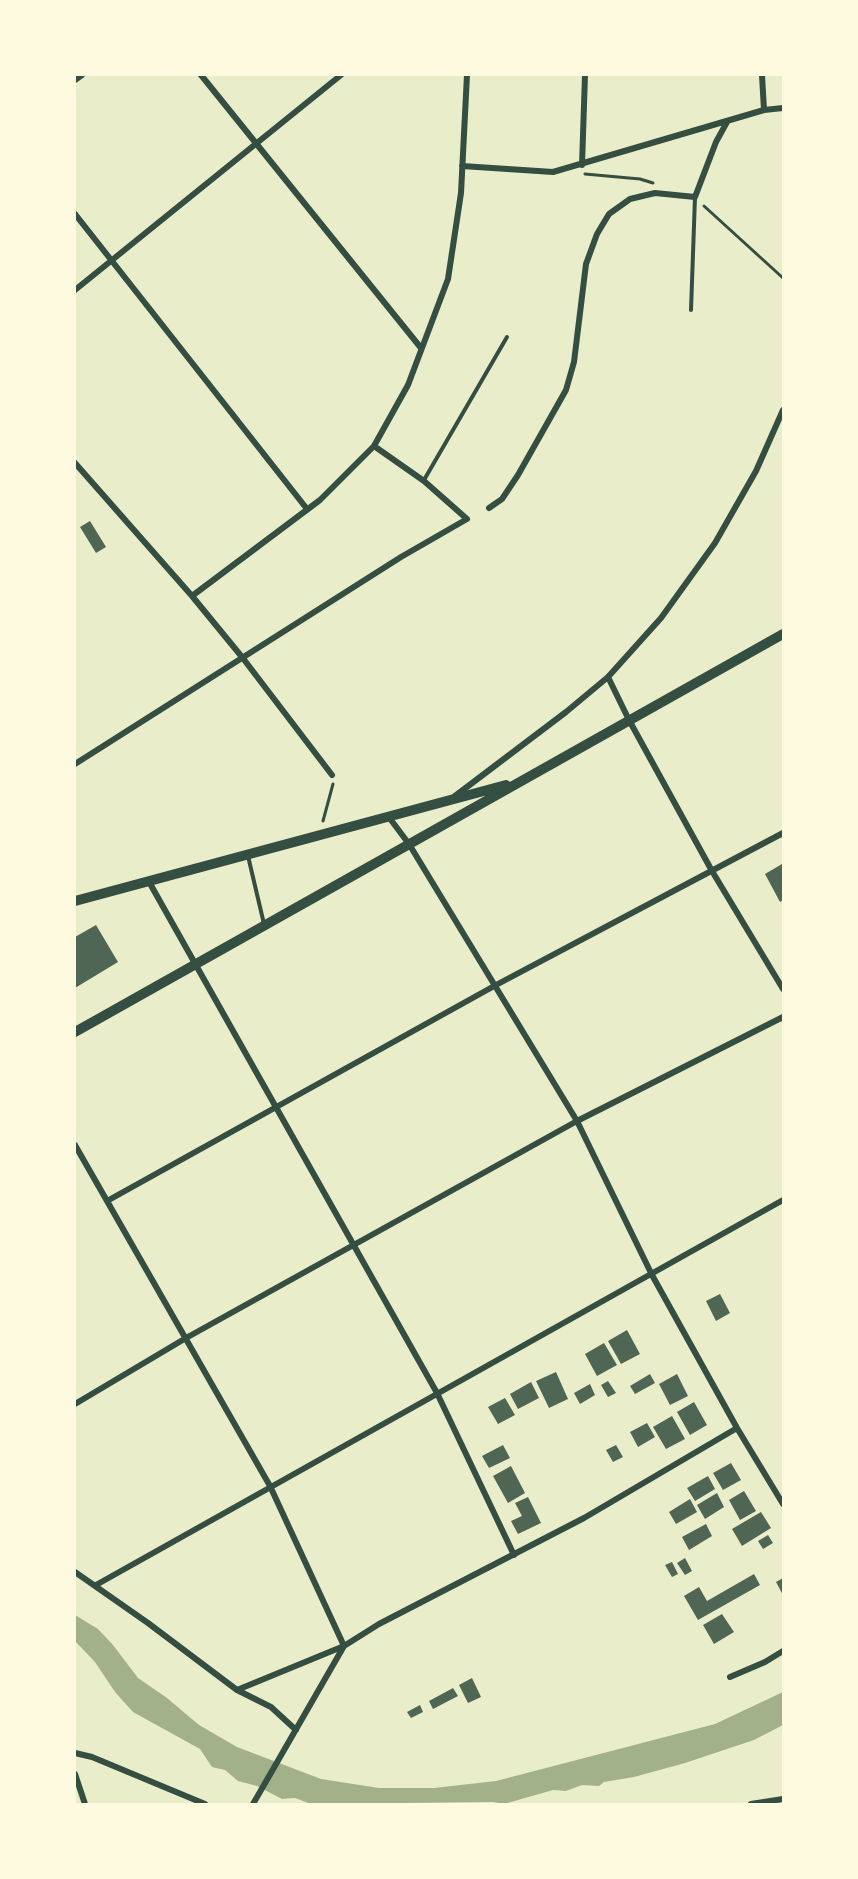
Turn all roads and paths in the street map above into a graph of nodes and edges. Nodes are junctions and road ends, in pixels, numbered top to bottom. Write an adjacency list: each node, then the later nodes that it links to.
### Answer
1 (82, 75): 7 (street)
2 (201, 75): 11 (street)
3 (341, 75): 11 (street)
4 (467, 75): 13 (street)
5 (585, 75): 12 (street)
6 (762, 75): 9 (street)
7 (75, 80)
8 (783, 108): 9 (street)
9 (764, 110): 10 (street)
10 (727, 122): 12 (street); 14 (street)
11 (256, 143): 16 (street); 20 (street)
12 (582, 165): 13 (street)
13 (462, 166): 20 (street)
14 (695, 197): 18 (lane); 25 (street)
15 (75, 214): 16 (street)
16 (112, 260): 17 (street); 26 (street)
17 (75, 290)
18 (691, 310)
19 (507, 337): 24 (lane)
20 (422, 348): 22 (street)
21 (783, 410): 30 (street)
22 (374, 446): 24 (street); 26 (street)
23 (75, 463): 27 (street)
24 (424, 481): 29 (street)
25 (489, 508)
26 (307, 509): 27 (street)
27 (192, 596): 29 (street)
28 (783, 634): 31 (street)
29 (242, 657): 32 (street); 33 (street)
30 (608, 678): 31 (street); 35 (street)
31 (629, 720): 34 (street); 41 (street)
32 (75, 764)
33 (332, 775): 38 (path)
34 (521, 781): 35 (street); 39 (street)
35 (449, 800): 36 (street)
36 (388, 816): 38 (street); 39 (street)
37 (783, 832): 41 (street)
38 (319, 834): 40 (street)
39 (409, 844): 44 (street); 46 (street)
40 (247, 853): 42 (street); 44 (lane)
41 (712, 871): 46 (street); 47 (street)
42 (148, 880): 43 (street); 45 (street)
43 (75, 901)
44 (264, 925): 45 (street)
45 (194, 964): 49 (street); 50 (street)
46 (496, 985): 50 (street); 51 (street)
47 (783, 989)
48 (783, 1017): 51 (street)
49 (75, 1032)
50 (275, 1107): 54 (street); 55 (street)
51 (577, 1121): 55 (street); 56 (street)
52 (75, 1144): 54 (street)
53 (783, 1200): 56 (street)
54 (107, 1201): 57 (street)
55 (353, 1245): 57 (street); 58 (street)
56 (652, 1275): 58 (street); 60 (street)
57 (186, 1338): 59 (street); 61 (street)
58 (437, 1393): 61 (street); 63 (street)
59 (75, 1404)
60 (736, 1428): 62 (street); 63 (street)
61 (270, 1486): 65 (street); 66 (street)
62 (783, 1504)
63 (514, 1555): 66 (street)
64 (75, 1572): 65 (street)
65 (96, 1585): 69 (street)
66 (344, 1646): 69 (street); 70 (street)
67 (783, 1651): 68 (street)
68 (730, 1677)
69 (237, 1690): 70 (street)
70 (296, 1730): 74 (street)
71 (75, 1754): 76 (street)
72 (75, 1774): 75 (street)
73 (783, 1799): 77 (street)
74 (254, 1802)
75 (85, 1804)
76 (205, 1804)
77 (751, 1804)

